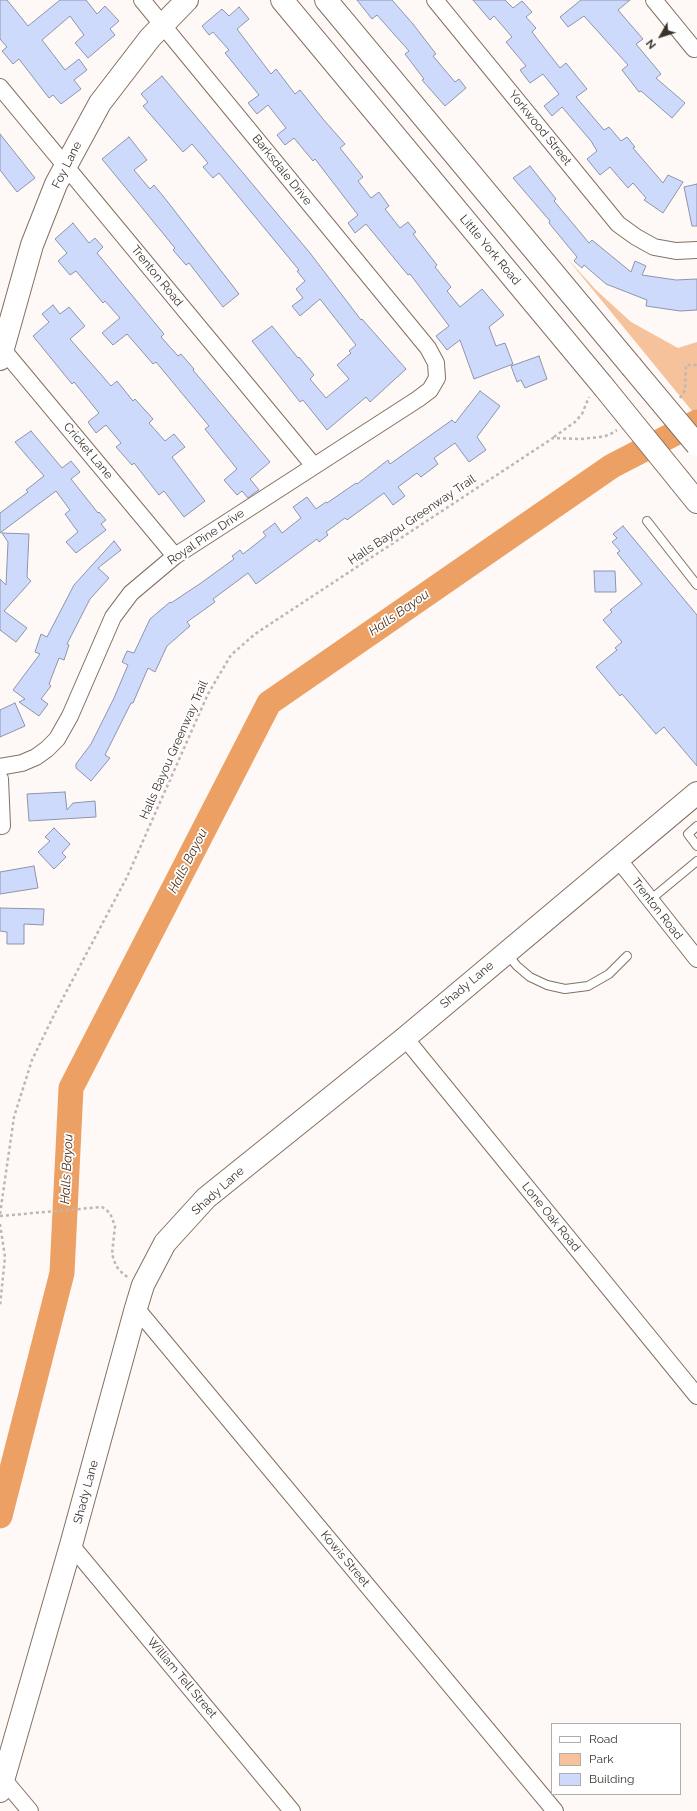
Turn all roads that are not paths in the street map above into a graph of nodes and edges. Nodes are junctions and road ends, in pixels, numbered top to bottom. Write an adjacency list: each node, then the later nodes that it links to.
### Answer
1 (142, 0): 7 (street, Barksdale Drive)
2 (187, 0): 7 (street, Foy Lane)
3 (282, 0): 12 (street, Little York Road)
4 (326, 0): 10 (street)
5 (435, 0): 13 (street, Yorkwood Street)
6 (654, 0): 8 (street)
7 (162, 25): 11 (street, Foy Lane); 14 (street, Barksdale Drive)
8 (694, 49)
9 (0, 87): 11 (street, Trenton Road)
10 (453, 151): 12 (street); 16 (street, bridge)
11 (66, 165): 15 (street, Foy Lane); 17 (street, Trenton Road)
12 (427, 174): 18 (street, Little York Road, bridge)
13 (697, 250)
14 (422, 341): 17 (street, Royal Pine Drive)
15 (1, 351): 20 (street, Cricket Lane)
16 (697, 445)
17 (314, 466): 20 (street, Royal Pine Drive)
18 (697, 502)
19 (647, 521): 21 (lane)
20 (175, 556): 22 (street, Royal Pine Drive)
21 (697, 585)
22 (0, 767)
23 (0, 779): 25 (street)
24 (697, 793): 28 (street, Shady Lane)
25 (2, 826)
26 (697, 826): 27 (lane)
27 (697, 846)
28 (618, 859): 30 (street, Trenton Road); 31 (street, Shady Lane)
29 (697, 861): 30 (lane)
30 (650, 900): 33 (street, Trenton Road)
31 (506, 952): 32 (lane); 34 (street, Shady Lane)
32 (627, 956)
33 (697, 959)
34 (404, 1038): 35 (street, Shady Lane); 36 (street, Lone Oak Road)
35 (136, 1308): 37 (street, Shady Lane); 41 (street, Kowis Street)
36 (697, 1396)
37 (71, 1545): 38 (street, Shady Lane); 40 (street, William Tell Street)
38 (2, 1785): 39 (street)
39 (30, 1811)
40 (292, 1811)
41 (555, 1811)

